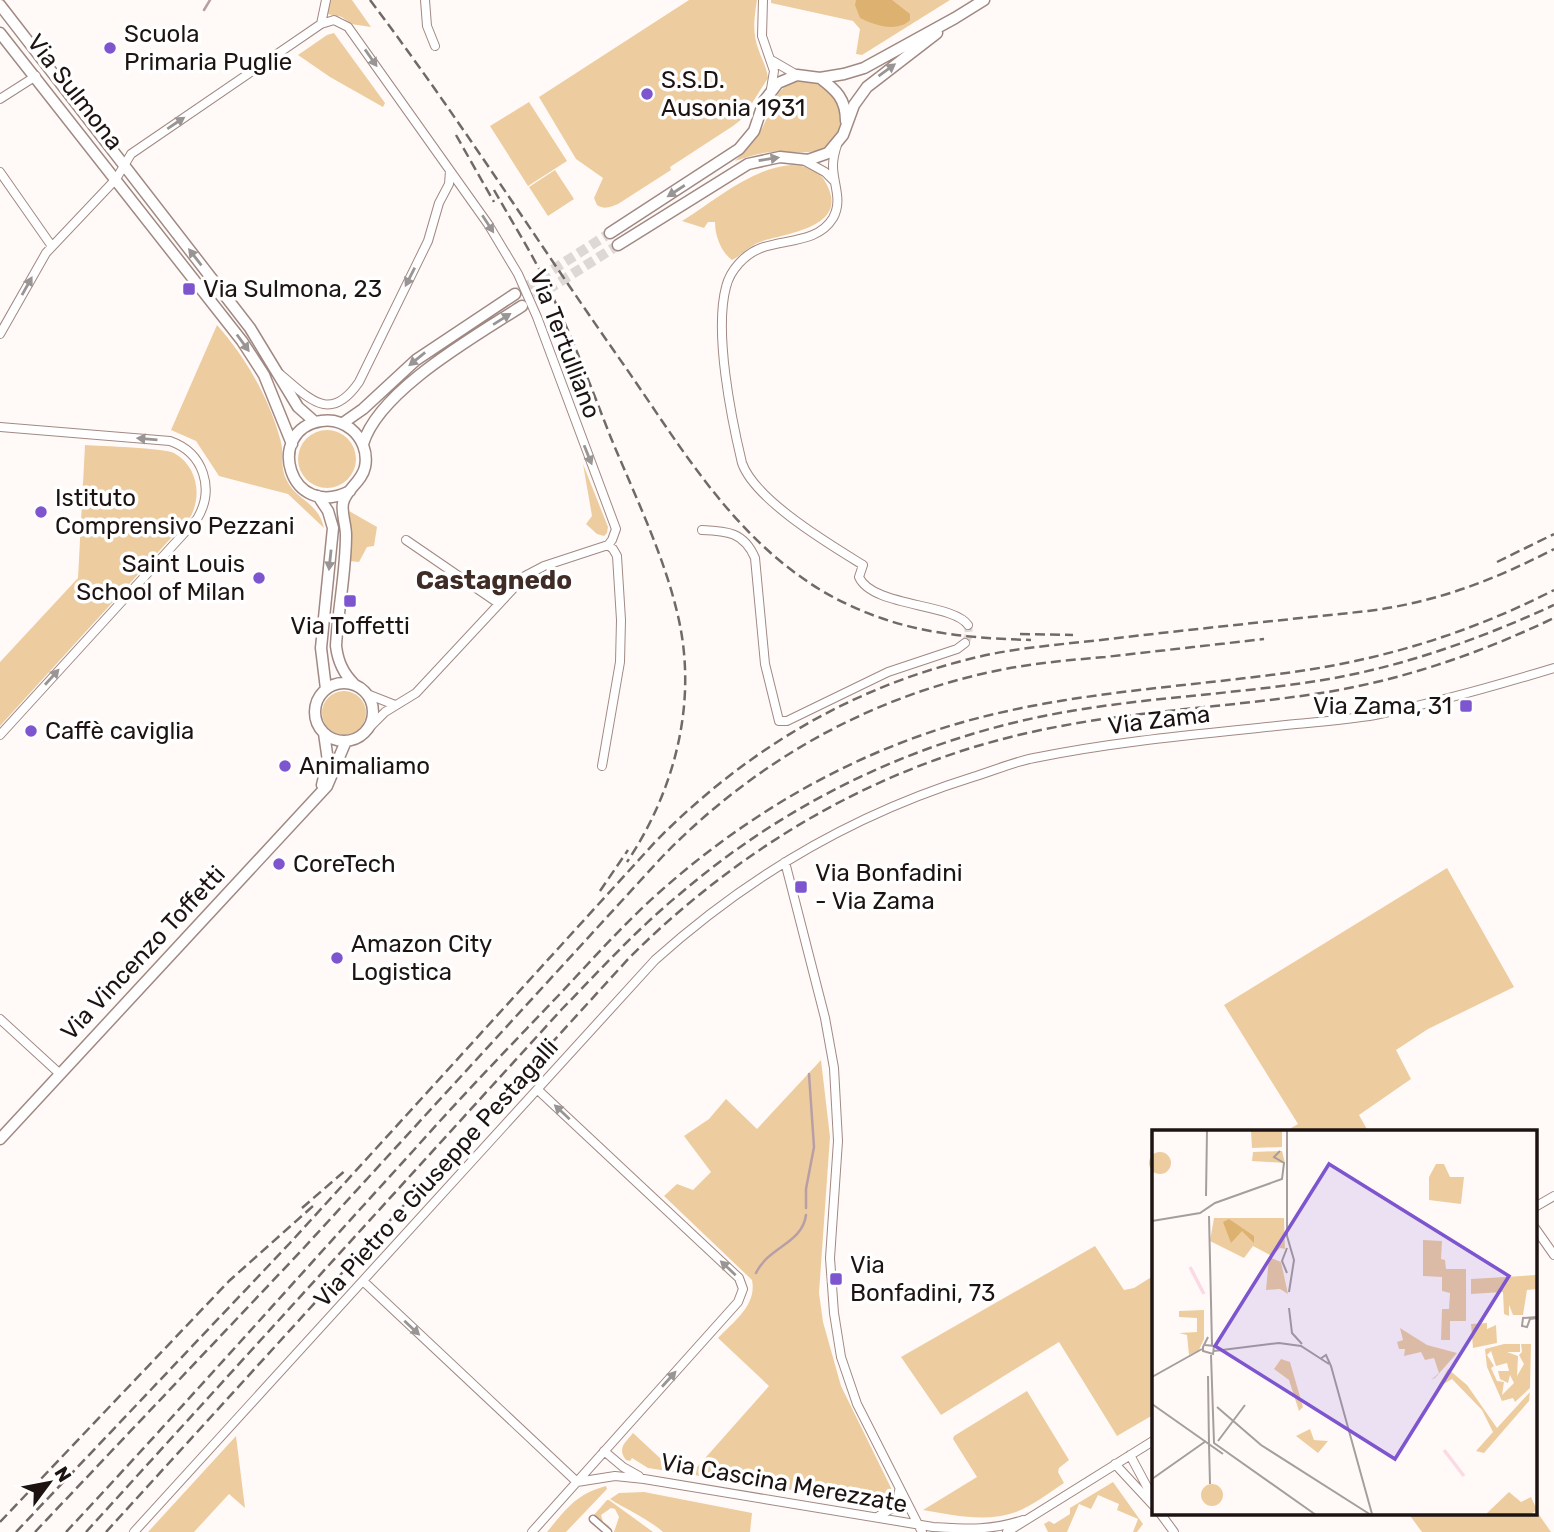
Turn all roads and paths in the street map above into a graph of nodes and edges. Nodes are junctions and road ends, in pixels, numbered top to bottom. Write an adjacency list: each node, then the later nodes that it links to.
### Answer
1 (326, 0): 7 (street)
2 (425, 0): 9 (street)
3 (763, 0): 10 (street)
4 (984, 0): 6 (street)
5 (0, 5): 19 (street, Via Sulmona)
6 (956, 18): 13 (street); 16 (street, one-way to 6)
7 (321, 24): 19 (street, Via Sulmona, one-way to 7); 20 (street, Via Tertulliano, one-way to 20)
8 (0, 33): 12 (street, Via Sulmona)
9 (435, 46)
10 (770, 59): 11 (street); 14 (street)
11 (797, 75): 13 (street); 14 (street)
12 (36, 76): 15 (street); 22 (street, Via Sulmona)
13 (820, 78): 16 (street)
14 (770, 92): 24 (street, one-way to 24)
15 (0, 99)
16 (846, 123): 17 (street)
17 (837, 145): 18 (street); 23 (street)
18 (799, 159): 23 (street); 25 (street, one-way to 18)
19 (124, 166): 22 (street, Via Sulmona); 30 (street, Via Sulmona, one-way to 19)
20 (449, 168): 30 (street, one-way to 30); 40 (street, Via Tertulliano, one-way to 40)
21 (0, 172): 26 (street)
22 (116, 179): 26 (street); 34 (street, Via Sulmona, one-way to 34)
23 (835, 183): 42 (street)
24 (610, 233)
25 (618, 245)
26 (51, 246): 29 (street, one-way to 26)
27 (514, 294): 32 (street, one-way to 32)
28 (522, 306): 35 (street, one-way to 28)
29 (0, 334)
30 (278, 372): 31 (street, Via Sulmona)
31 (316, 422): 32 (street); 34 (street)
32 (342, 423): 35 (street)
33 (0, 427): 51 (street, one-way to 33)
34 (292, 444): 37 (street, Via Sulmona)
35 (363, 444): 36 (street)
36 (350, 491): 37 (street); 45 (street)
37 (318, 496): 46 (street, Via Sulmona, one-way to 46)
38 (702, 530): 43 (street)
39 (406, 540): 41 (street)
40 (608, 545): 41 (street); 53 (street)
41 (498, 603): 48 (street)
42 (968, 625)
43 (965, 643)
44 (1554, 668): 55 (street, Via Zama)
45 (354, 684): 46 (street); 47 (street)
46 (326, 689): 50 (street, Via Vincenzo Toffetti)
47 (367, 694): 48 (street); 49 (street)
48 (395, 705): 49 (street)
49 (369, 728): 52 (street)
50 (324, 733): 52 (street); 54 (street, Via Vincenzo Toffetti)
51 (0, 735)
52 (346, 741): 54 (street, Via Vincenzo Toffetti)
53 (602, 766)
54 (317, 795): 57 (street, Via Vincenzo Toffetti)
55 (785, 862): 58 (street, Via Pietro e Giuseppe Pestagalli); 71 (street)
56 (0, 1019): 57 (street)
57 (60, 1074): 59 (street, Via Vincenzo Toffetti)
58 (538, 1090): 64 (street, Via Pietro e Giuseppe Pestagalli); 66 (street, one-way to 58)
59 (0, 1139)
60 (1554, 1196): 61 (street)
61 (1536, 1206)
62 (1536, 1229): 63 (street)
63 (1554, 1255)
64 (363, 1281): 70 (street, one-way to 70); 80 (street, Via Pietro e Giuseppe Pestagalli)
65 (1152, 1442): 67 (street)
66 (604, 1451): 69 (street); 70 (street)
67 (1130, 1455): 68 (street); 72 (street)
68 (1115, 1464): 73 (street); 77 (street)
69 (644, 1479): 70 (street, Via Cascina Merezzate); 75 (street, Via Cascina Merezzate)
70 (577, 1482): 79 (street)
71 (899, 1488): 75 (street); 78 (street)
72 (1152, 1496)
73 (1152, 1504)
74 (1162, 1514): 83 (street)
75 (878, 1516): 78 (street, Via Cascina Merezzate)
76 (593, 1519): 81 (street)
77 (1023, 1520): 78 (street, Via Cascina Merezzate); 82 (street)
78 (920, 1528)
79 (534, 1531)
80 (134, 1532)
81 (608, 1532)
82 (1007, 1532)
83 (1174, 1532)

